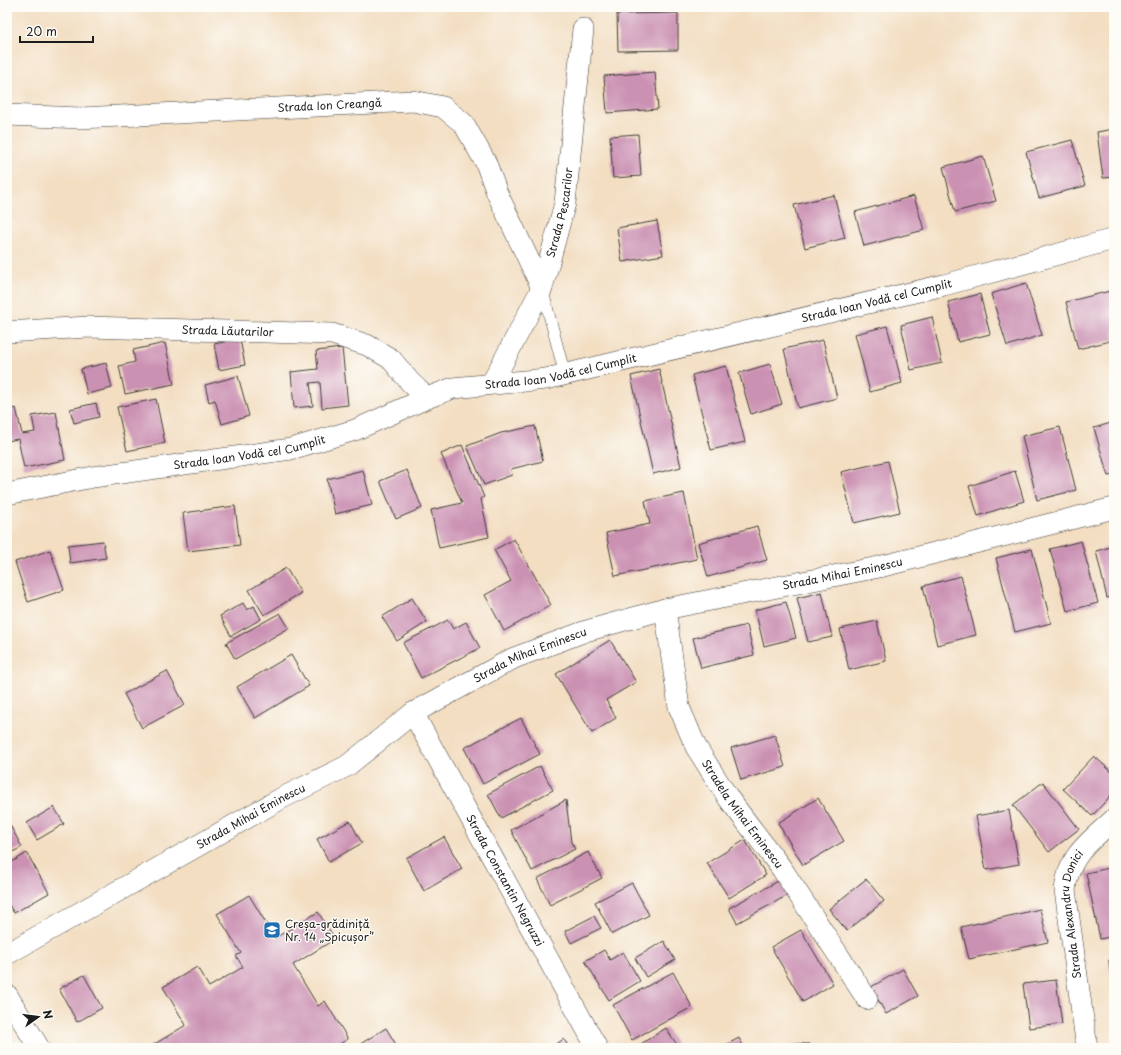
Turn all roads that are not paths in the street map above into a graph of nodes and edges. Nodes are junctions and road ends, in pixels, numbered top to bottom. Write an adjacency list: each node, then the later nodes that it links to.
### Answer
1 (583, 29): 4 (street, Strada Pescarilor)
2 (7, 115): 4 (street, Strada Ion Creangă)
3 (1114, 239): 6 (street, Strada Ioan Vodă cel Cumplit)
4 (542, 288): 6 (lane); 7 (street, Strada Pescarilor)
5 (7, 332): 8 (street, Strada Lăutarilor)
6 (565, 375): 7 (street, Strada Ioan Vodă cel Cumplit)
7 (492, 383): 8 (street, Strada Ioan Vodă cel Cumplit)
8 (426, 398): 9 (street, Strada Ioan Vodă cel Cumplit)
9 (7, 494)
10 (1114, 508): 11 (street, Strada Mihai Eminescu)
11 (665, 609): 12 (street, Strada Mihai Eminescu); 16 (street, Stradela Mihai Eminescu)
12 (413, 713): 14 (street, Strada Mihai Eminescu); 18 (street, Strada Constantin Negruzzi)
13 (1114, 819): 19 (street, Strada Alexandru Donici)
14 (7, 954)
15 (7, 996): 17 (street)
16 (867, 999)
17 (39, 1048)
18 (597, 1048)
19 (1086, 1048)

